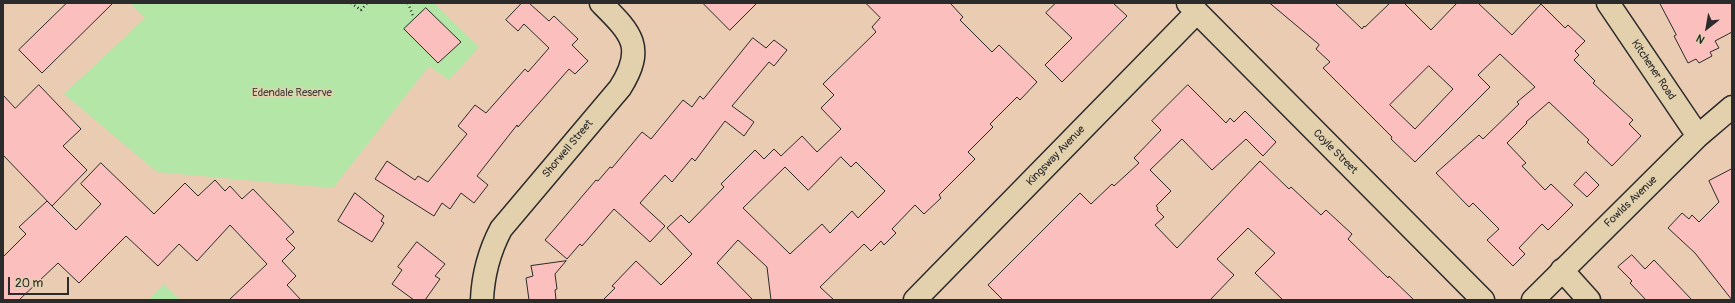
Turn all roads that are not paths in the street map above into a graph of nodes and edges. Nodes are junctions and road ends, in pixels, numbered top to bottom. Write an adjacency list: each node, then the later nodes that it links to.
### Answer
1 (601, 3): 7 (street, Shorwell Street)
2 (1608, 3): 5 (street, Kitchener Road)
3 (1192, 8): 8 (street, Kingsway Avenue); 9 (street, Coyle Street)
4 (1732, 107): 5 (street, Fowlds Avenue)
5 (1698, 136): 6 (street, Fowlds Avenue)
6 (1562, 270): 10 (street, Fowlds Avenue); 11 (street)
7 (482, 300)
8 (915, 300)
9 (1483, 300)
10 (1533, 300)
11 (1589, 300)

